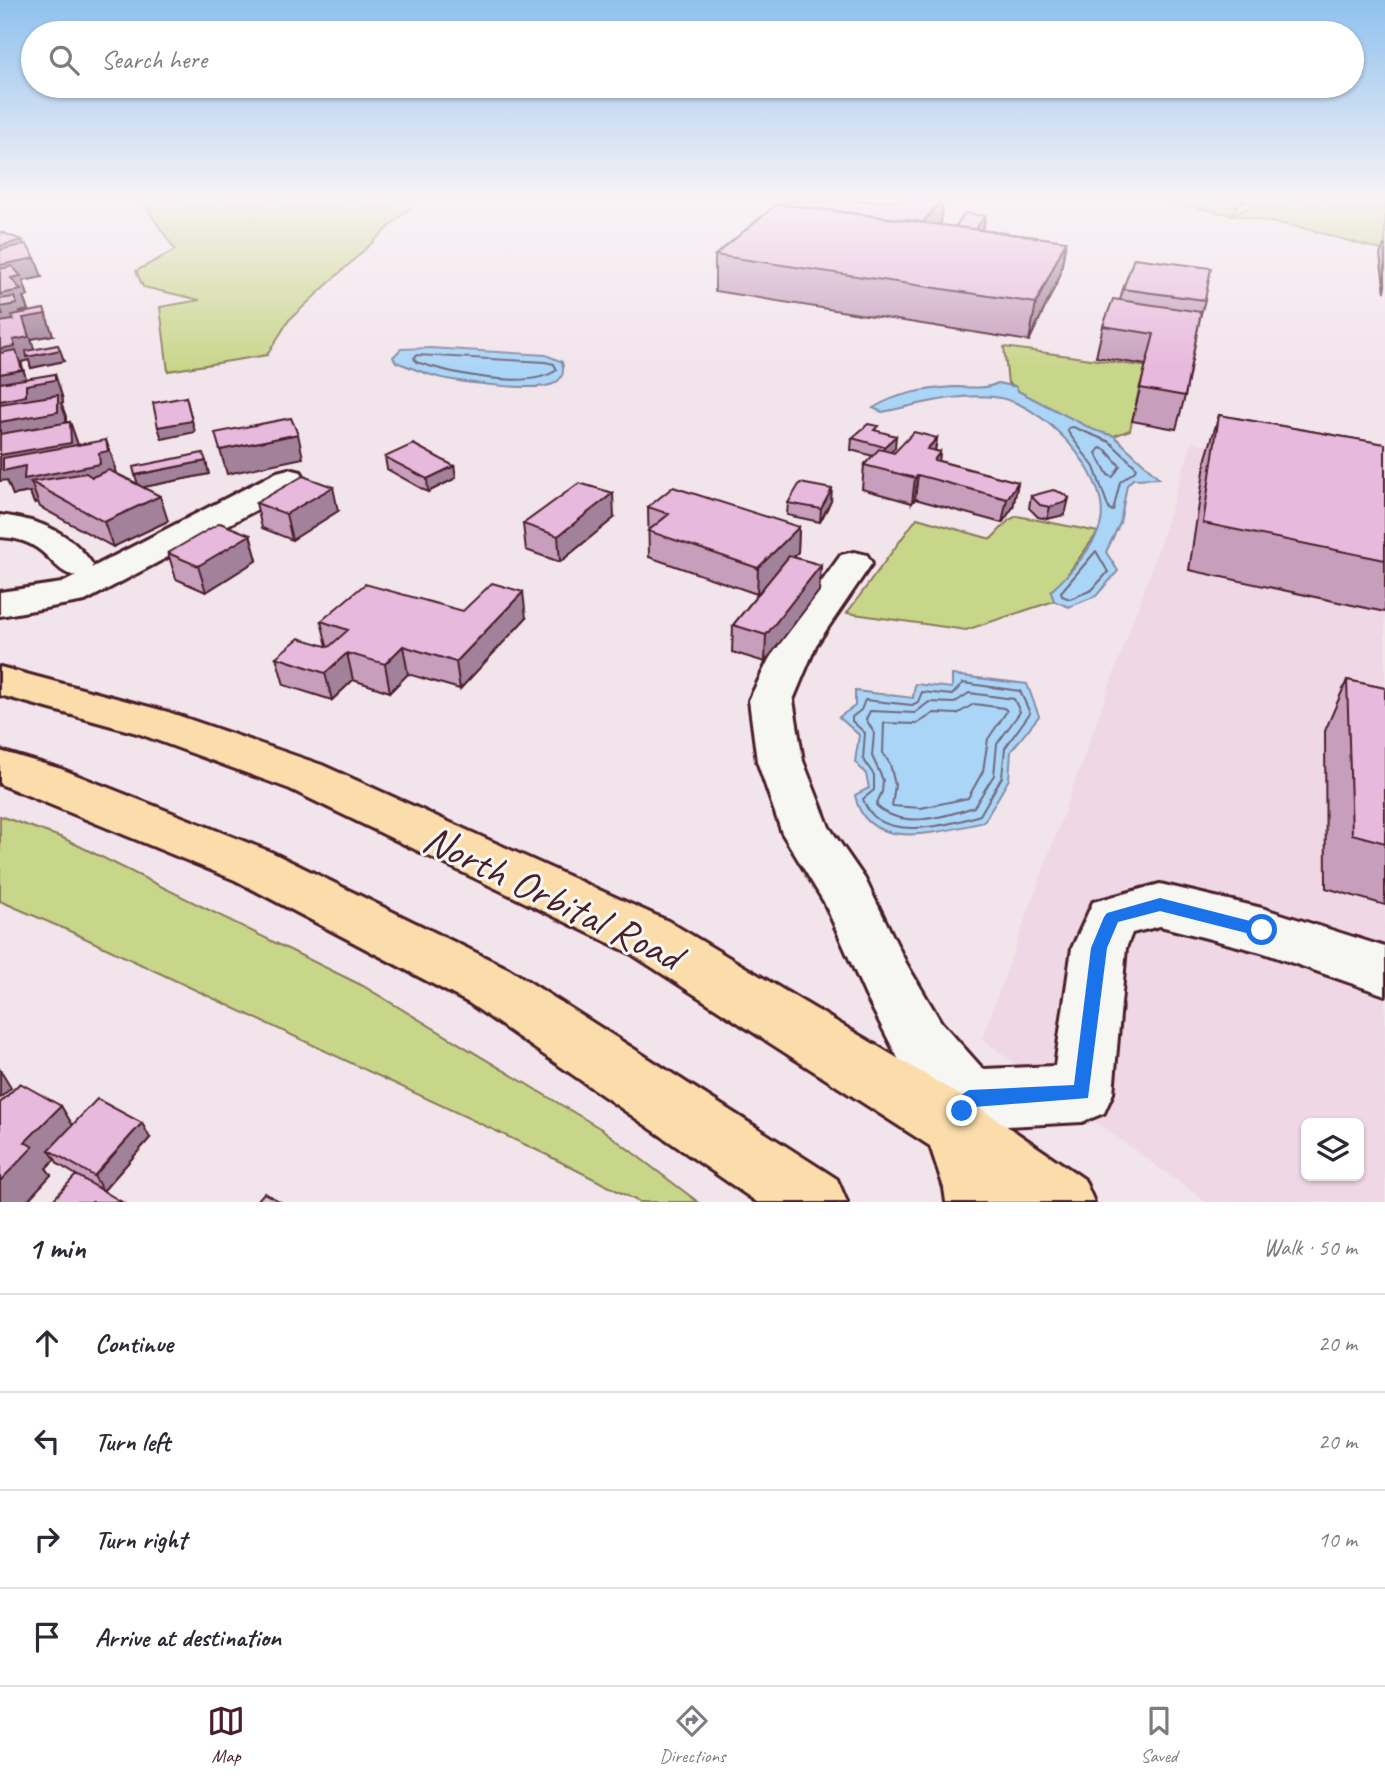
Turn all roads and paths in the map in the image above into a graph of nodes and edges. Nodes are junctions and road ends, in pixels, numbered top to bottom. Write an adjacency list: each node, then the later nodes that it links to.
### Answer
1 (289, 479): 5 (street)
2 (0, 526): 4 (street)
3 (854, 563): 10 (street)
4 (75, 565)
5 (0, 604)
6 (0, 681): 10 (highway, North Orbital Road)
7 (0, 767): 9 (highway)
8 (1385, 971): 10 (street)
9 (671, 1105): 11 (street); 12 (highway)
10 (962, 1112): 13 (highway); 14 (highway, North Orbital Road)
11 (757, 1202)
12 (814, 1202)
13 (979, 1202)
14 (1061, 1202)

